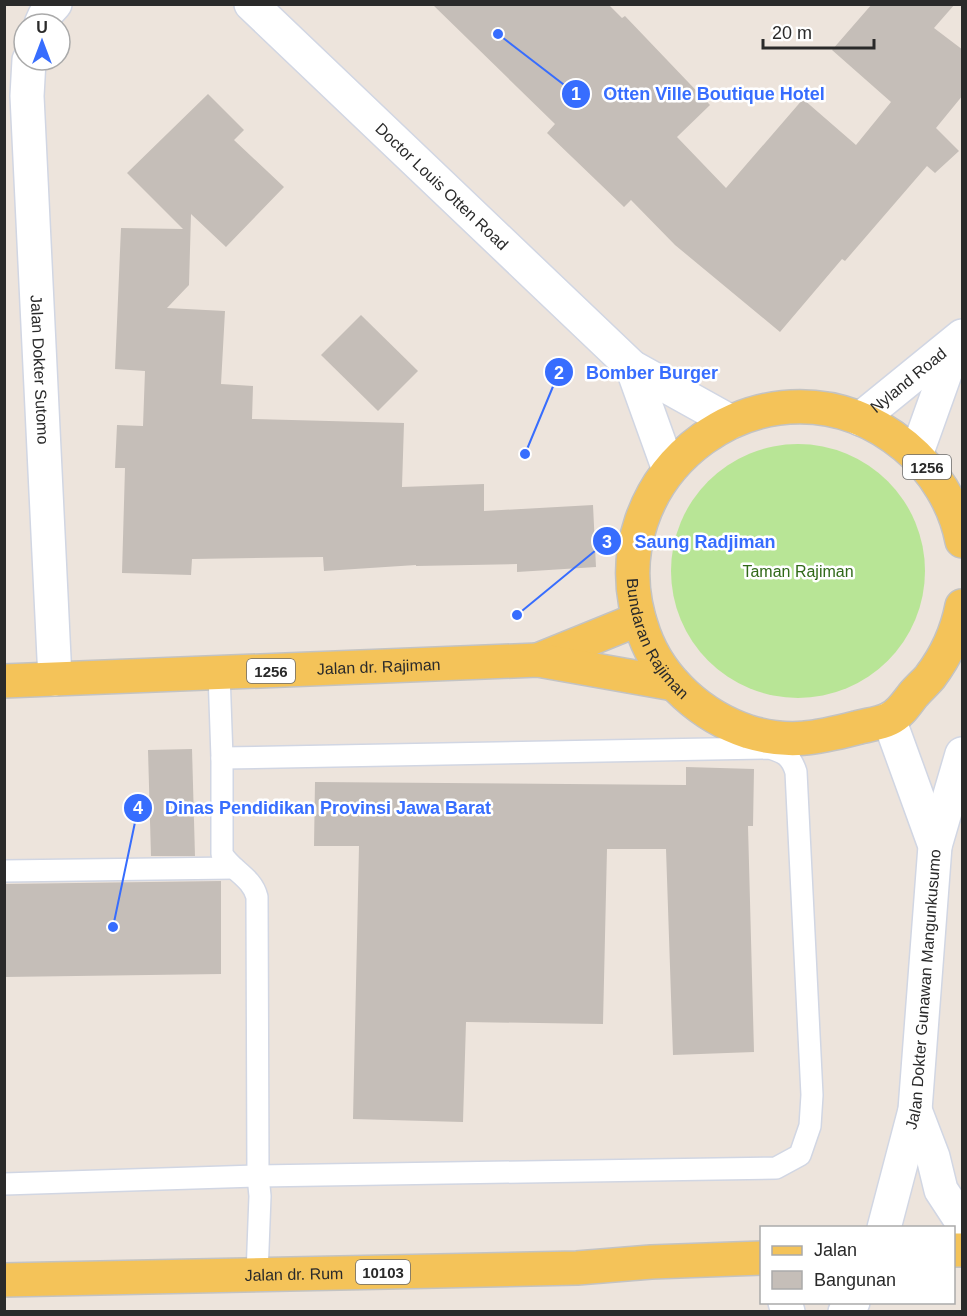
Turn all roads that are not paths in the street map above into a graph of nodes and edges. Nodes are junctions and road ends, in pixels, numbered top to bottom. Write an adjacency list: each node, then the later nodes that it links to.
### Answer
1 (251, 4): 4 (main road, Doctor Louis Otten Road)
2 (28, 72): 15 (main road, Jalan Dokter Sutomo)
3 (959, 340): 5 (main road, Nyland Road); 7 (main road, Nyland Road)
4 (632, 367): 6 (main road, Doctor Louis Otten Road); 8 (main road, Doctor Louis Otten Road)
5 (860, 419): 6 (main road, Bundaran Rajiman / 1256); 7 (main road, Bundaran Rajiman / 1256)
6 (731, 422): 8 (main road, Bundaran Rajiman / 1256)
7 (916, 455): 9 (main road, Bundaran Rajiman / 1256)
8 (669, 470): 11 (main road, Bundaran Rajiman / 1256)
9 (963, 541)
10 (963, 606): 12 (main road, Bundaran Rajiman / 1256)
11 (639, 620): 13 (main road, Jalan dr. Rajiman / 1256); 17 (main road, Bundaran Rajiman / 1256)
12 (957, 640): 18 (main road, Bundaran Rajiman / 1256)
13 (538, 660): 14 (main road, Jalan dr. Rajiman / 1256); 17 (main road, Jalan dr. Rajiman / 1256)
14 (219, 673): 15 (main road, Jalan dr. Rajiman / 1256); 20 (lane)
15 (55, 680): 16 (main road, Jalan dr. Rajiman / 1256)
16 (4, 681)
17 (674, 684): 18 (main road, Bundaran Rajiman / 1256)
18 (889, 719): 21 (main road, Jalan Dokter Gunawan Mangunkusumo)
19 (963, 754): 21 (main road)
20 (222, 758): 22 (lane); 25 (lane)
21 (936, 846): 24 (main road, Jalan Dokter Gunawan Mangunkusumo)
22 (234, 868): 23 (lane); 25 (lane)
23 (4, 871)
24 (915, 1110): 27 (main road); 28 (main road, Jalan Dokter Gunawan Mangunkusumo)
25 (258, 1176): 26 (lane); 30 (lane)
26 (4, 1184)
27 (963, 1222)
28 (884, 1226)
29 (758, 1262): 30 (main road, Jalan dr. Rum / 10103)
30 (257, 1275): 31 (main road, Jalan dr. Rum / 10103)
31 (4, 1280)

